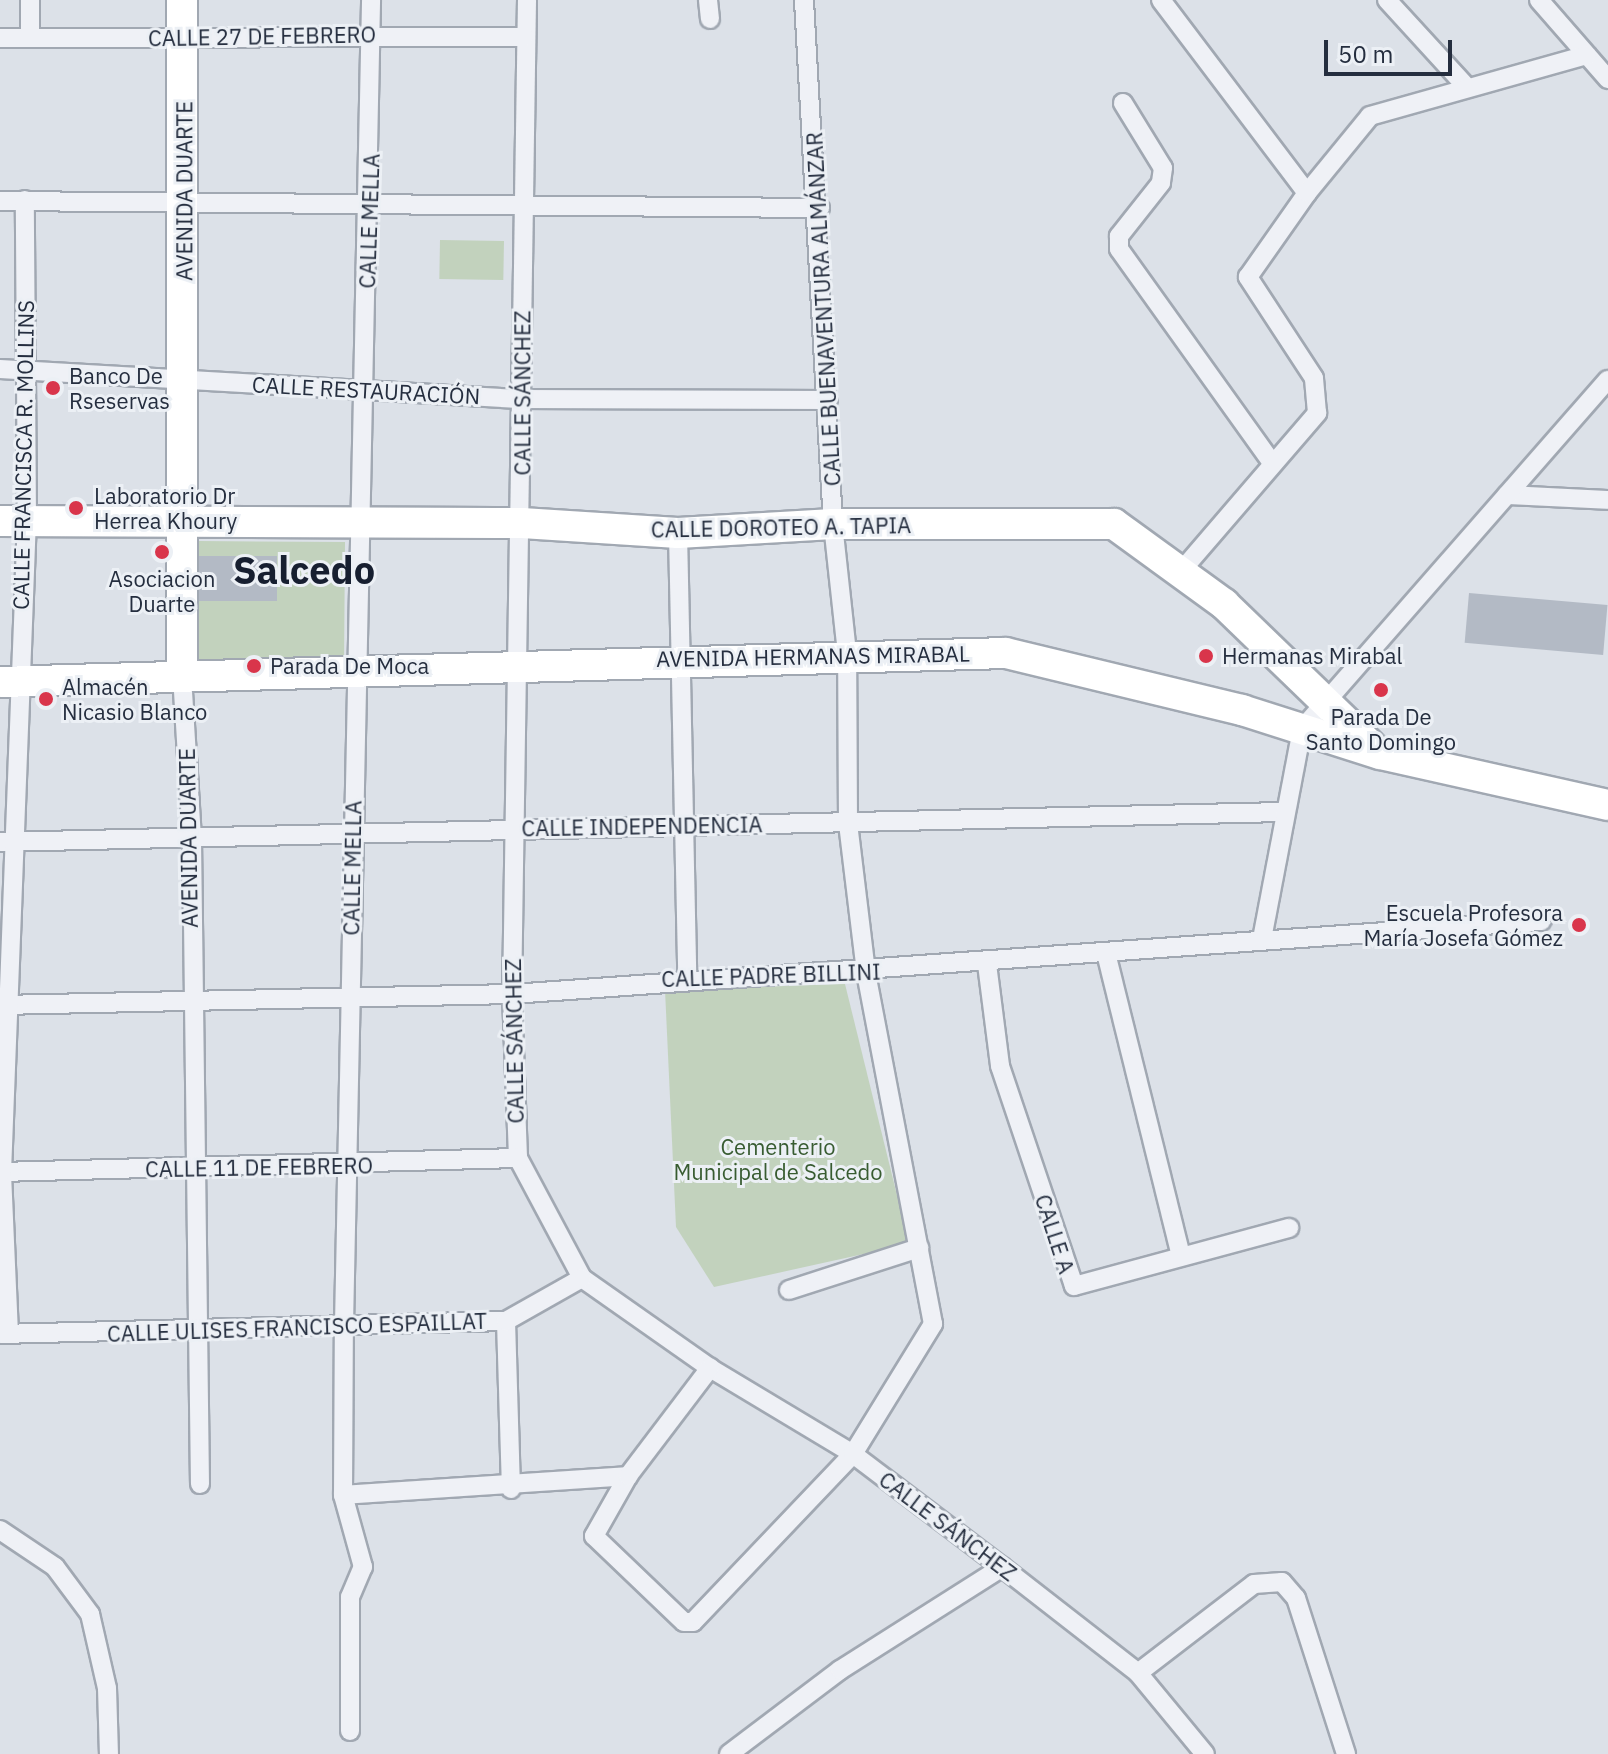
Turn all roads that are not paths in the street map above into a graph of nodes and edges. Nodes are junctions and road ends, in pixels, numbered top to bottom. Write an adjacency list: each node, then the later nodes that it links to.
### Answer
1 (30, 0): 12 (street)
2 (182, 0): 13 (main road, AVENIDA DUARTE)
3 (371, 0): 9 (street, CALLE MELLA)
4 (527, 0): 10 (street, CALLE SÁNCHEZ)
5 (804, 0): 24 (street, CALLE BUENAVENTURA ALMÁNZAR)
6 (1161, 0): 18 (street)
7 (1387, 0): 16 (street)
8 (1539, 0): 14 (street)
9 (370, 33): 10 (street, CALLE 27 DE FEBRERO); 13 (street, CALLE 27 DE FEBRERO); 21 (street, CALLE MELLA)
10 (524, 37): 23 (street, CALLE SÁNCHEZ)
11 (0, 38): 12 (street, CALLE 27 DE FEBRERO)
12 (30, 38): 13 (street, CALLE 27 DE FEBRERO)
13 (183, 39): 22 (main road, AVENIDA DUARTE)
14 (1587, 55): 15 (street); 16 (street)
15 (1608, 79)
16 (1464, 84): 18 (street)
17 (1123, 103): 32 (street)
18 (1307, 193): 32 (street)
19 (25, 200): 20 (street); 22 (street); 26 (street, CALLE FRANCISCA R. MOLLINS)
20 (0, 201)
21 (372, 201): 22 (street); 23 (street); 29 (street, CALLE MELLA)
22 (186, 202): 28 (main road, AVENIDA DUARTE)
23 (526, 208): 24 (street); 30 (street, CALLE SÁNCHEZ)
24 (820, 208): 31 (street, CALLE BUENAVENTURA ALMÁNZAR)
25 (0, 369): 26 (street, CALLE RESTAURACIÓN)
26 (26, 372): 28 (street, CALLE RESTAURACIÓN); 36 (street, CALLE FRANCISCA R. MOLLINS)
27 (1608, 380): 33 (street)
28 (184, 381): 29 (street, CALLE RESTAURACIÓN); 35 (main road, AVENIDA DUARTE)
29 (362, 387): 30 (street, CALLE RESTAURACIÓN); 37 (street, CALLE MELLA)
30 (519, 399): 31 (street, CALLE RESTAURACIÓN); 38 (street, CALLE SÁNCHEZ)
31 (828, 400): 39 (street, CALLE BUENAVENTURA ALMÁNZAR)
32 (1273, 464): 41 (street)
33 (1507, 495): 34 (street); 48 (street)
34 (1608, 500)
35 (186, 518): 36 (main road, CALLE DOROTEO A. TAPIA); 37 (main road, CALLE DOROTEO A. TAPIA); 46 (main road, AVENIDA DUARTE)
36 (13, 520): 47 (street, CALLE FRANCISCA R. MOLLINS)
37 (362, 520): 38 (main road, CALLE DOROTEO A. TAPIA); 45 (street, CALLE MELLA)
38 (522, 523): 40 (main road, CALLE DOROTEO A. TAPIA); 44 (street, CALLE SÁNCHEZ)
39 (833, 524): 40 (main road, CALLE DOROTEO A. TAPIA); 41 (main road, CALLE DOROTEO A. TAPIA); 42 (street, CALLE BUENAVENTURA ALMÁNZAR)
40 (678, 533): 43 (street)
41 (1183, 569): 48 (main road, CALLE DOROTEO A. TAPIA)
42 (847, 653): 43 (main road, AVENIDA HERMANAS MIRABAL); 49 (main road, AVENIDA HERMANAS MIRABAL); 54 (street, CALLE BUENAVENTURA ALMÁNZAR)
43 (677, 658): 44 (main road, AVENIDA HERMANAS MIRABAL); 53 (street)
44 (520, 663): 45 (main road, AVENIDA HERMANAS MIRABAL); 55 (street, CALLE SÁNCHEZ)
45 (354, 671): 46 (main road, AVENIDA HERMANAS MIRABAL); 56 (street, CALLE MELLA)
46 (182, 675): 47 (main road, AVENIDA HERMANAS MIRABAL); 57 (street, AVENIDA DUARTE)
47 (8, 682): 58 (street, CALLE FRANCISCA R. MOLLINS)
48 (1323, 705): 49 (street); 50 (main road, CALLE DOROTEO A. TAPIA)
49 (1302, 729): 50 (main road, AVENIDA HERMANAS MIRABAL); 52 (street)
50 (1380, 754): 51 (main road, AVENIDA HERMANAS MIRABAL)
51 (1608, 805)
52 (1283, 812): 54 (street, CALLE INDEPENDENCIA); 60 (street)
53 (680, 822): 54 (street, CALLE INDEPENDENCIA); 55 (street, CALLE INDEPENDENCIA); 64 (street)
54 (848, 823): 63 (street, CALLE BUENAVENTURA ALMÁNZAR)
55 (516, 830): 56 (street, CALLE INDEPENDENCIA); 65 (street, CALLE SÁNCHEZ)
56 (353, 837): 57 (street, CALLE INDEPENDENCIA); 66 (street, CALLE MELLA)
57 (192, 840): 58 (street, CALLE INDEPENDENCIA); 67 (street, AVENIDA DUARTE)
58 (5, 842): 68 (street, CALLE FRANCISCA R. MOLLINS)
59 (1541, 921): 60 (street, CALLE PADRE BILLINI)
60 (1262, 939): 61 (street, CALLE PADRE BILLINI)
61 (1106, 953): 62 (street, CALLE PADRE BILLINI); 75 (street)
62 (987, 964): 63 (street, CALLE PADRE BILLINI); 75 (street, CALLE A)
63 (866, 972): 64 (street, CALLE PADRE BILLINI); 74 (street, CALLE BUENAVENTURA ALMÁNZAR)
64 (687, 976): 65 (street, CALLE PADRE BILLINI)
65 (512, 994): 66 (street, CALLE PADRE BILLINI); 69 (street, CALLE SÁNCHEZ)
66 (349, 997): 67 (street, CALLE PADRE BILLINI); 70 (street, CALLE MELLA)
67 (190, 1000): 68 (street, CALLE PADRE BILLINI); 71 (street, AVENIDA DUARTE)
68 (4, 1004): 72 (street, CALLE FRANCISCA R. MOLLINS)
69 (518, 1158): 70 (street, CALLE 11 DE FEBRERO); 76 (street, CALLE SÁNCHEZ)
70 (350, 1166): 71 (street, CALLE 11 DE FEBRERO); 79 (street, CALLE MELLA)
71 (198, 1169): 72 (street, CALLE 11 DE FEBRERO); 80 (street, AVENIDA DUARTE)
72 (1, 1172): 81 (street, CALLE FRANCISCA R. MOLLINS)
73 (1289, 1228): 75 (street, CALLE A)
74 (919, 1248): 77 (street); 83 (street, CALLE BUENAVENTURA ALMÁNZAR)
75 (1180, 1252)
76 (582, 1278): 78 (street, CALLE ULISES FRANCISCO ESPAILLAT); 82 (street, CALLE SÁNCHEZ)
77 (789, 1290)
78 (506, 1321): 79 (street, CALLE ULISES FRANCISCO ESPAILLAT); 86 (street)
79 (344, 1325): 80 (street, CALLE ULISES FRANCISCO ESPAILLAT); 87 (street, CALLE MELLA)
80 (199, 1332): 81 (street, CALLE ULISES FRANCISCO ESPAILLAT); 85 (street, AVENIDA DUARTE)
81 (4, 1334)
82 (710, 1368): 83 (street, CALLE SÁNCHEZ); 84 (street)
83 (853, 1454): 84 (street, CALLE BUENAVENTURA ALMÁNZAR); 89 (street, CALLE SÁNCHEZ)
84 (628, 1476): 86 (street)
85 (200, 1484)
86 (511, 1489): 87 (street)
87 (343, 1495): 91 (street, CALLE MELLA)
88 (0, 1530): 92 (street)
89 (1002, 1567): 90 (street, CALLE SÁNCHEZ); 93 (street)
90 (1138, 1673): 94 (street, CALLE SÁNCHEZ); 95 (street)
91 (350, 1731)
92 (109, 1754)
93 (729, 1754)
94 (1205, 1754)
95 (1346, 1754)

